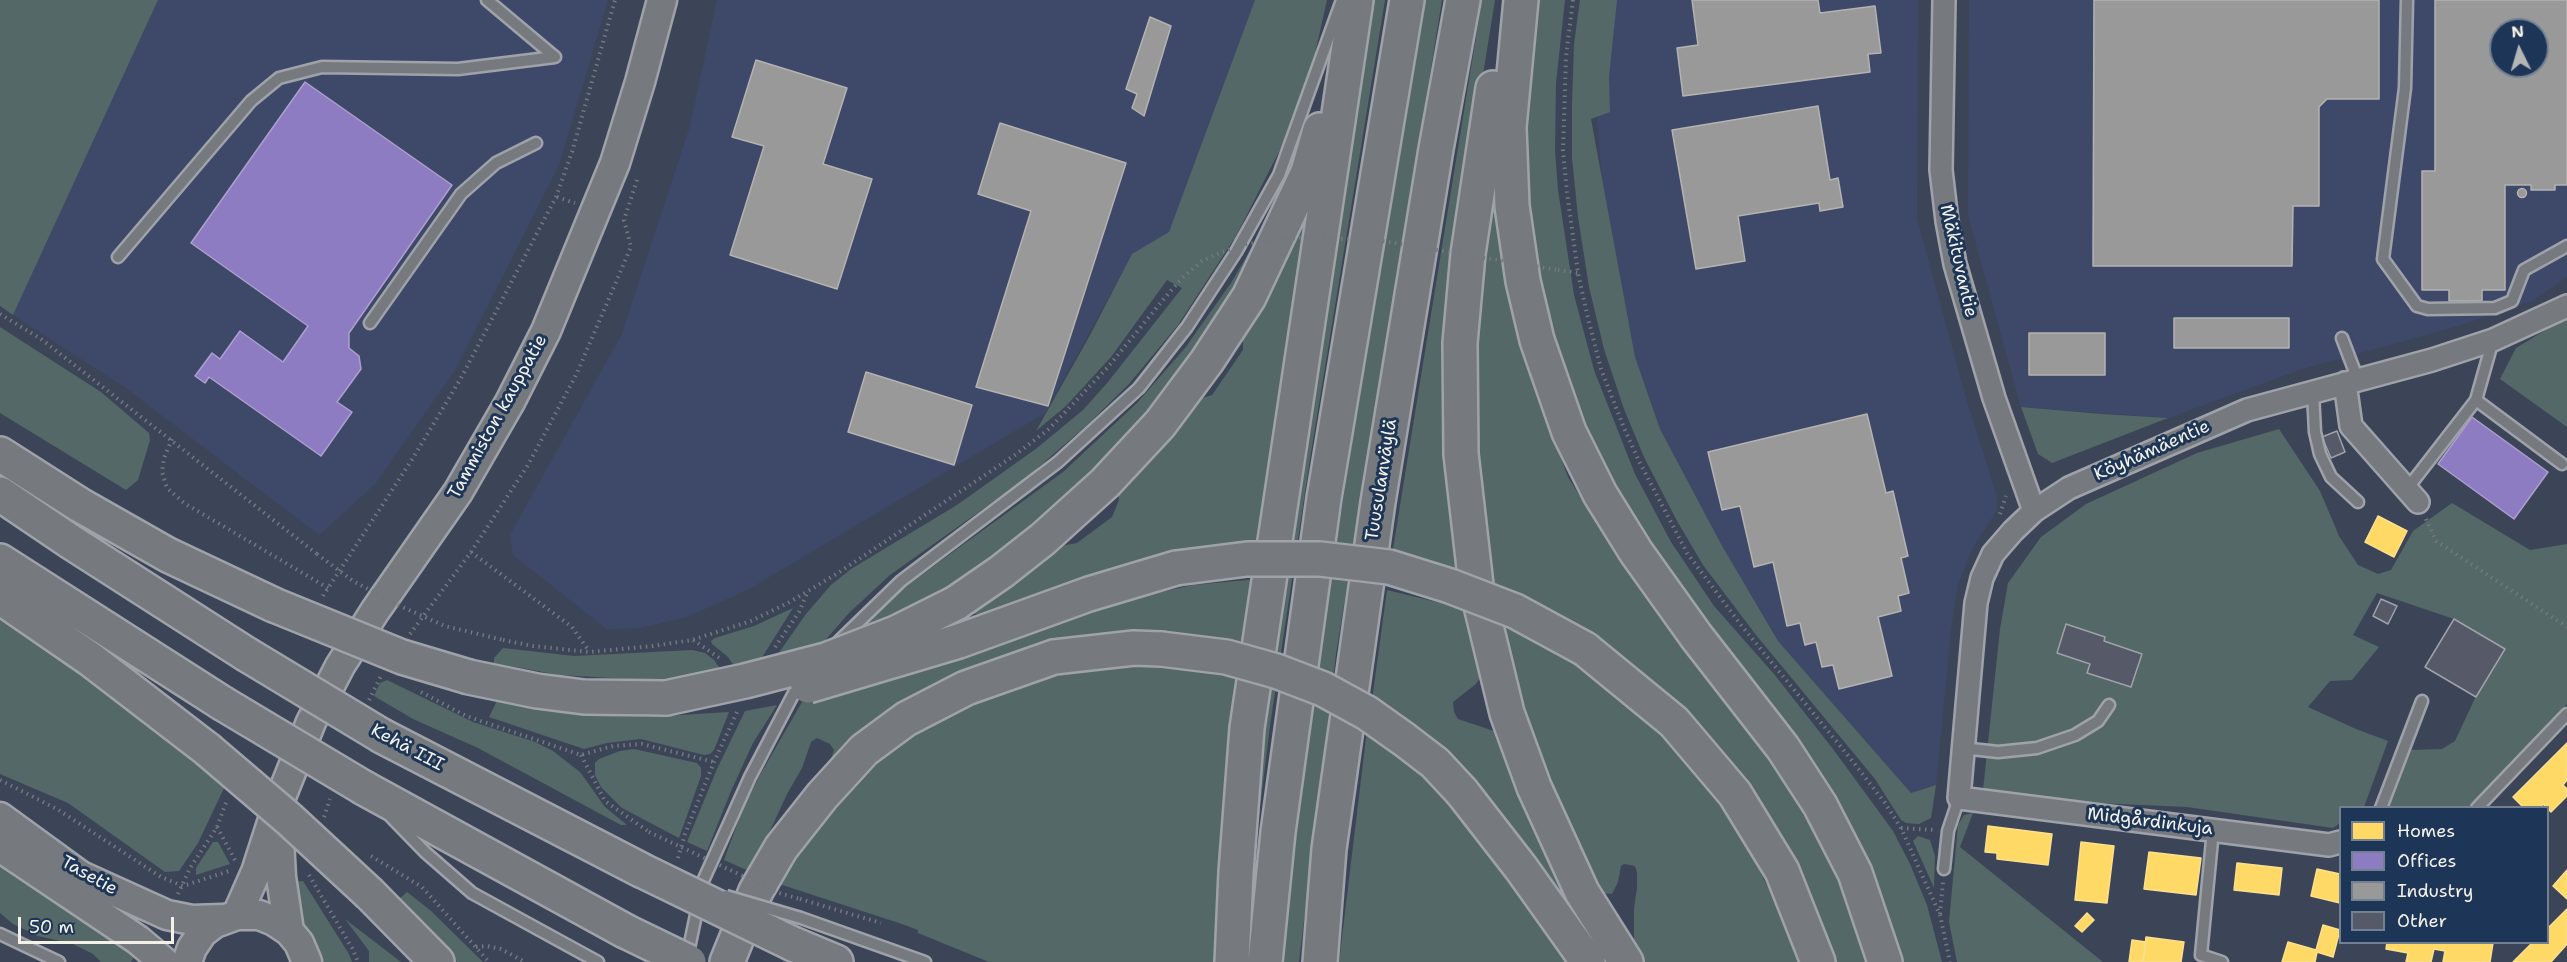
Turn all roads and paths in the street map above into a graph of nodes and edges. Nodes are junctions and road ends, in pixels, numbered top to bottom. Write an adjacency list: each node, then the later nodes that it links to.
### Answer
1 (487, 0): 15 (lane)
2 (615, 0): 34 (path)
3 (662, 0): 60 (main road, Tammiston kauppatie)
4 (1407, 0): 97 (highway)
5 (1463, 0): 98 (highway, Tuusulanväylä)
6 (1508, 0): 100 (highway)
7 (1521, 0): 102 (highway)
8 (1573, 0): 16 (path)
9 (1944, 0): 31 (street, Mäkituvantie)
10 (2407, 0): 14 (lane)
11 (1350, 4): 44 (highway, bridge); 92 (lane); 96 (highway)
12 (536, 143): 19 (lane)
13 (624, 220): 32 (path)
14 (2567, 246)
15 (118, 257)
16 (1578, 273): 35 (path, bridge); 64 (path)
17 (2567, 306): 21 (street, Köyhämäentie)
18 (0, 314): 25 (path)
19 (370, 323)
20 (2342, 338): 22 (lane)
21 (2493, 340): 22 (street, Köyhämäentie); 24 (lane)
22 (2351, 382): 23 (street, Köyhämäentie); 29 (street)
23 (2313, 393): 30 (lane); 31 (street, Köyhämäentie)
24 (2476, 400): 27 (lane); 29 (lane)
25 (172, 439): 34 (path); 41 (path, bridge)
26 (0, 454): 44 (highway, bridge)
27 (2562, 464)
28 (0, 494): 80 (highway, Kehä III, bridge)
29 (2412, 496): 38 (path)
30 (2358, 502)
31 (2034, 512): 50 (street, Köyhämäentie)
32 (471, 552): 39 (path); 41 (path)
33 (0, 561): 54 (highway, bridge)
34 (328, 588): 37 (path)
35 (808, 591): 40 (path); 41 (path)
36 (0, 597): 88 (highway, bridge)
37 (322, 599)
38 (2567, 627)
39 (403, 644)
40 (773, 651)
41 (589, 652)
42 (393, 677): 46 (path)
43 (414, 688): 51 (path)
44 (666, 698): 101 (highway, bridge)
45 (2422, 700): 58 (lane)
46 (368, 702)
47 (741, 703): 52 (path)
48 (2109, 705): 50 (lane)
49 (2567, 714): 59 (lane)
50 (1962, 748): 57 (street, Köyhämäentie)
51 (580, 755): 52 (path); 78 (path, bridge)
52 (714, 762): 70 (path)
53 (0, 780): 74 (path)
54 (364, 788): 91 (lane); 92 (highway, bridge)
55 (331, 794): 62 (path)
56 (229, 796): 63 (path)
57 (1959, 798): 65 (street, Midgårdinkuja); 66 (lane)
58 (2381, 806)
59 (2478, 806)
60 (277, 807): 77 (main road, Tammiston kauppatie); 79 (main road, Tammiston kauppatie)
61 (0, 817): 75 (main road, Tasetie)
62 (321, 825)
63 (217, 827): 71 (path); 74 (path)
64 (1901, 828): 66 (path); 76 (path)
65 (2213, 830): 67 (street, Midgårdinkuja); 104 (lane)
66 (1948, 831): 72 (lane)
67 (2339, 842)
68 (0, 847): 84 (main road, Tasetie)
69 (362, 850): 82 (path)
70 (675, 866)
71 (240, 868)
72 (1944, 869): 76 (path)
73 (307, 872): 87 (path)
74 (183, 886): 75 (path)
75 (167, 915): 77 (main road, Tasetie)
76 (1940, 915): 103 (path)
77 (230, 917): 79 (main road, Tasetie); 85 (main road)
78 (881, 923)
79 (290, 931): 86 (main road)
80 (797, 931): 94 (highway, Kehä III); 95 (lane)
81 (0, 934): 83 (lane)
82 (475, 948): 89 (path); 90 (path)
83 (58, 962)
84 (164, 962)
85 (187, 962)
86 (307, 962)
87 (358, 962)
88 (437, 962)
89 (489, 962)
90 (525, 962)
91 (598, 962)
92 (688, 962)
93 (727, 962): 99 (highway, bridge)
94 (836, 962)
95 (925, 962)
96 (1232, 962)
97 (1265, 962)
98 (1320, 962)
99 (1588, 962)
100 (1626, 962)
101 (1818, 962)
102 (1885, 962)
103 (1950, 962)
104 (2222, 962)

